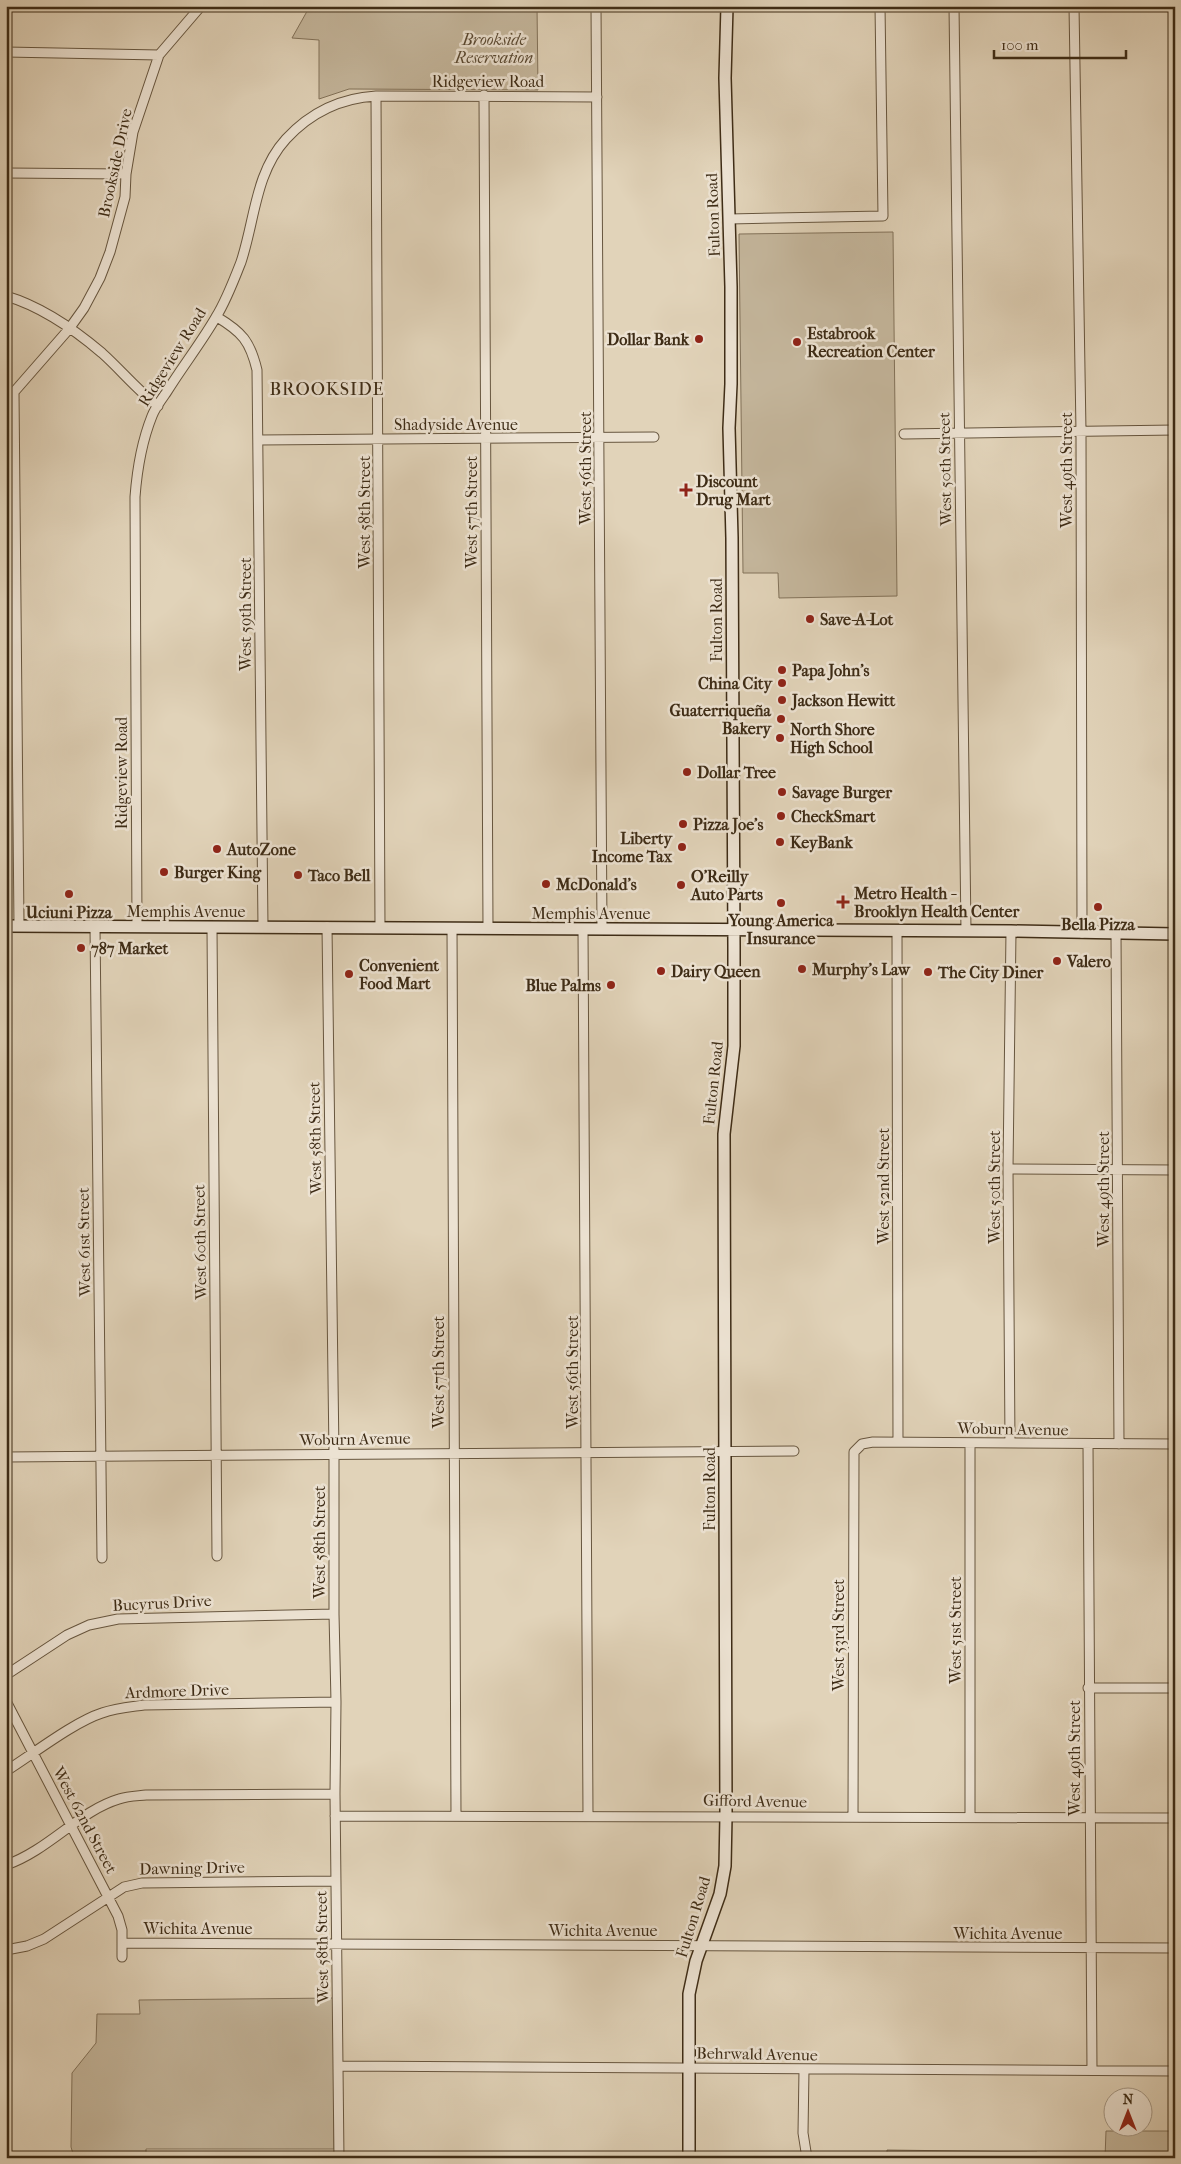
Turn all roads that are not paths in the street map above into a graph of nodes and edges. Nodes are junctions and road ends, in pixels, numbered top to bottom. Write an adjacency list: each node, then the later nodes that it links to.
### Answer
1 (200, 6): 8 (street, Brookside Drive)
2 (596, 6): 11 (street, West 56th Street)
3 (727, 6): 14 (main road, Fulton Road)
4 (880, 6): 14 (street)
5 (954, 6): 23 (street, West 50th Street)
6 (1074, 6): 21 (street, West 49th Street)
7 (6, 52): 8 (street)
8 (159, 55): 13 (street, Brookside Drive)
9 (376, 96): 10 (street, Ridgeview Road); 16 (street, Ridgeview Road); 28 (street, West 58th Street)
10 (484, 96): 11 (street, Ridgeview Road); 26 (street, West 57th Street)
11 (597, 97): 25 (street, West 56th Street)
12 (6, 173): 13 (street)
13 (126, 174): 17 (street, Brookside Drive)
14 (729, 219): 41 (main road, Fulton Road)
15 (6, 296): 17 (street)
16 (217, 316): 19 (street, Ridgeview Road); 27 (street, West 59th Street)
17 (69, 329): 18 (street, Brookside Drive); 19 (street)
18 (10, 395): 30 (street)
19 (158, 406): 32 (street, Ridgeview Road)
20 (1175, 430): 21 (street)
21 (1081, 431): 23 (street); 45 (street, West 49th Street)
22 (904, 434): 23 (street)
23 (960, 434): 43 (street, West 50th Street)
24 (654, 437): 25 (street, Shadyside Avenue)
25 (600, 438): 26 (street, Shadyside Avenue); 40 (street, West 56th Street)
26 (486, 439): 28 (street, Shadyside Avenue); 38 (street, West 57th Street)
27 (259, 440): 28 (street, Shadyside Avenue); 33 (street, West 59th Street)
28 (378, 440): 36 (street, West 58th Street)
29 (6, 926): 30 (main road, Memphis Avenue)
30 (19, 926): 31 (main road, Memphis Avenue)
31 (95, 927): 32 (main road, Memphis Avenue); 64 (street, West 61st Street)
32 (137, 927): 35 (main road, Memphis Avenue)
33 (263, 927): 34 (main road, Memphis Avenue); 35 (main road, Memphis Avenue)
34 (327, 927): 36 (main road, Memphis Avenue); 62 (street, West 58th Street)
35 (212, 928): 65 (street, West 60th Street)
36 (380, 928): 37 (main road, Memphis Avenue)
37 (452, 928): 38 (main road, Memphis Avenue); 61 (street, West 57th Street)
38 (488, 928): 39 (main road, Memphis Avenue)
39 (584, 929): 40 (main road, Memphis Avenue); 57 (street, West 56th Street)
40 (602, 929): 41 (main road, Memphis Avenue)
41 (734, 931): 42 (main road, Memphis Avenue); 58 (main road, Fulton Road)
42 (897, 931): 43 (main road, Memphis Avenue); 51 (street, West 52nd Street)
43 (966, 931): 44 (main road, Memphis Avenue)
44 (1011, 931): 45 (main road, Memphis Avenue); 48 (street, West 50th Street)
45 (1082, 933): 46 (main road, Memphis Avenue)
46 (1116, 933): 47 (main road, Memphis Avenue); 49 (street, West 49th Street)
47 (1175, 934)
48 (1008, 1169): 49 (street); 53 (street, West 50th Street)
49 (1118, 1170): 50 (street); 55 (street, West 49th Street)
50 (1175, 1170)
51 (898, 1442): 52 (street, Woburn Avenue); 60 (street, Woburn Avenue)
52 (970, 1443): 53 (street, Woburn Avenue); 82 (street, West 51st Street)
53 (1010, 1443): 54 (street, Woburn Avenue)
54 (1088, 1444): 55 (street, Woburn Avenue); 70 (street, West 49th Street)
55 (1119, 1444): 56 (street, Woburn Avenue)
56 (1175, 1444)
57 (587, 1451): 58 (street, Woburn Avenue); 61 (street, Woburn Avenue); 77 (street, West 56th Street)
58 (725, 1451): 59 (street, Woburn Avenue); 80 (main road, Fulton Road)
59 (794, 1451)
60 (854, 1452): 81 (street, West 53rd Street)
61 (454, 1453): 62 (street, Woburn Avenue); 79 (street, West 57th Street)
62 (334, 1454): 65 (street, Woburn Avenue); 68 (street, West 58th Street)
63 (6, 1457): 64 (street, Woburn Avenue)
64 (101, 1457): 65 (street, Woburn Avenue); 67 (street, West 61st Street)
65 (218, 1457): 66 (street, West 60th Street)
66 (218, 1556)
67 (102, 1558)
68 (334, 1614): 69 (street, Bucyrus Drive); 73 (street, West 58th Street)
69 (6, 1675)
70 (1088, 1688): 71 (street); 83 (street, West 49th Street)
71 (1175, 1688)
72 (6, 1701): 74 (street, West 62nd Street)
73 (336, 1702): 74 (street, Ardmore Drive); 76 (street, West 58th Street)
74 (33, 1755): 75 (street, Ardmore Drive); 85 (street, West 62nd Street)
75 (6, 1771)
76 (335, 1794): 78 (street, West 58th Street); 85 (street)
77 (588, 1815): 79 (street, Gifford Avenue); 80 (street, Gifford Avenue)
78 (335, 1816): 79 (street, Gifford Avenue); 87 (street, West 58th Street)
79 (456, 1816)
80 (726, 1816): 81 (street, Gifford Avenue); 91 (main road, Fulton Road)
81 (853, 1817): 82 (street, Gifford Avenue)
82 (970, 1817): 83 (street, Gifford Avenue)
83 (1089, 1818): 84 (street, Gifford Avenue); 92 (street, West 49th Street)
84 (1175, 1818)
85 (73, 1826): 86 (street); 88 (street, West 62nd Street)
86 (6, 1864)
87 (336, 1881): 88 (street, Dawning Drive); 90 (street, West 58th Street)
88 (109, 1898): 89 (street, West 62nd Street); 94 (street, Dawning Drive)
89 (122, 1943): 90 (street, Wichita Avenue); 95 (street, West 62nd Street)
90 (337, 1943): 91 (street, Wichita Avenue); 96 (street, West 58th Street)
91 (702, 1945): 92 (street, Wichita Avenue); 97 (main road, Fulton Road)
92 (1092, 1948): 93 (street, Wichita Avenue); 99 (street, West 49th Street)
93 (1175, 1948)
94 (6, 1950)
95 (122, 1958)
96 (339, 2066): 97 (street, Behrwald Avenue); 101 (street, West 58th Street)
97 (688, 2068): 98 (street, Behrwald Avenue); 102 (main road, Fulton Road)
98 (804, 2070): 99 (street, Behrwald Avenue); 103 (street)
99 (1092, 2070): 100 (street, Behrwald Avenue)
100 (1175, 2071)
101 (339, 2158)
102 (689, 2158)
103 (807, 2158)

